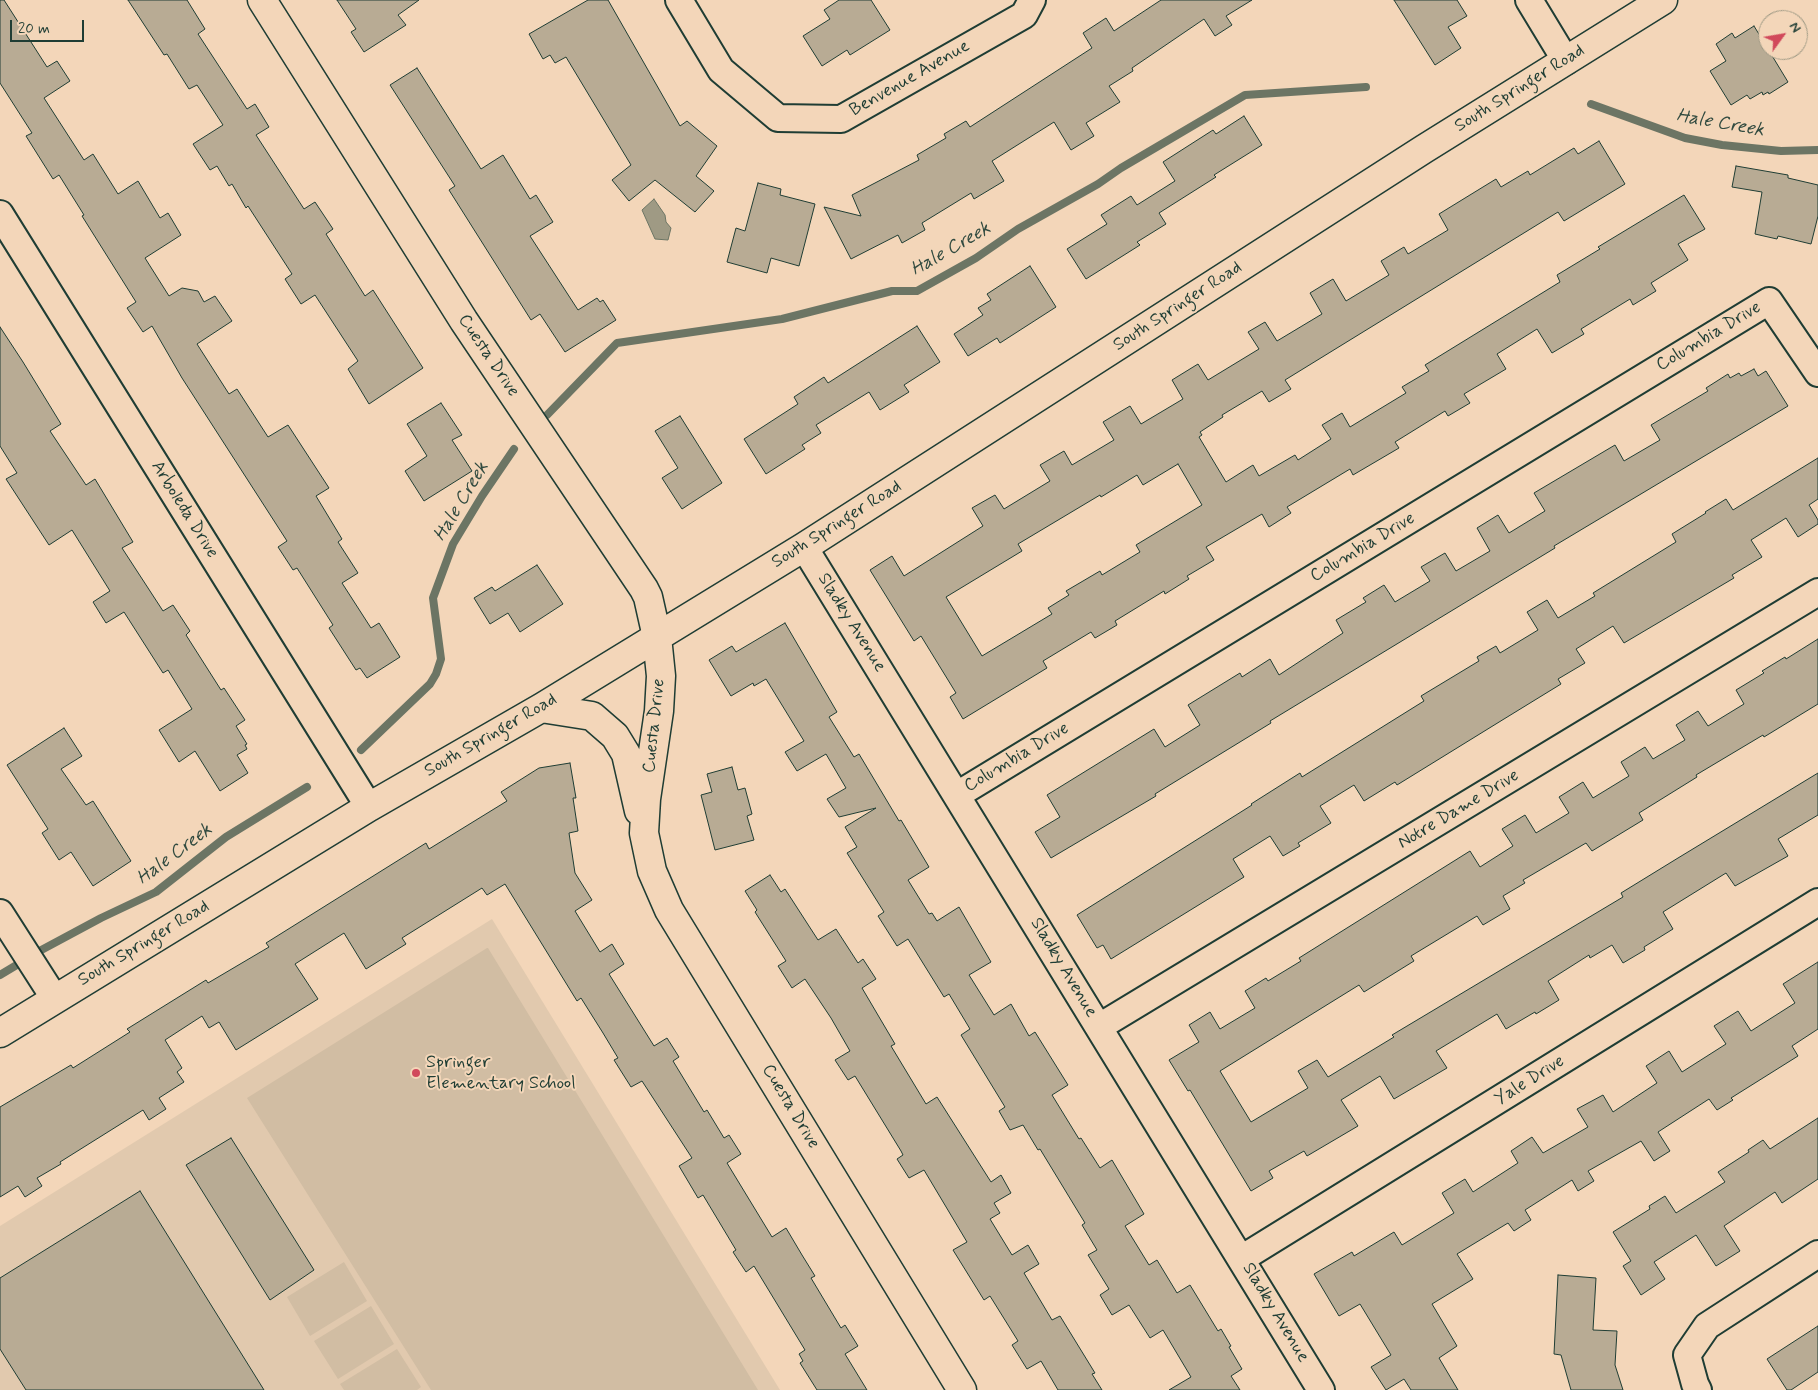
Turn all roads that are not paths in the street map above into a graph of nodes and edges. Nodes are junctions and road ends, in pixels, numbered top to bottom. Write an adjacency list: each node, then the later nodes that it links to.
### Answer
1 (262, 0): 11 (street, Cuesta Drive)
2 (679, 0): 3 (street, Benvenue Avenue)
3 (1032, 0)
4 (1529, 0): 6 (street)
5 (1663, 0): 6 (street, South Springer Road)
6 (1566, 61): 9 (street, South Springer Road)
7 (0, 214): 14 (street, Arboleda Drive)
8 (1818, 374): 13 (street, Columbia Drive)
9 (804, 547): 11 (street, South Springer Road); 13 (street, Sladky Avenue)
10 (1818, 592): 19 (street, Notre Dame Drive)
11 (656, 637): 12 (street, South Springer Road); 15 (street, Cuesta Drive)
12 (542, 708): 14 (street, South Springer Road); 15 (street)
13 (957, 795): 19 (street, Sladky Avenue)
14 (369, 807): 18 (street, South Springer Road)
15 (644, 833): 23 (street, Cuesta Drive)
16 (1818, 902): 22 (street, Yale Drive)
17 (0, 913): 18 (street)
18 (55, 999): 20 (street, South Springer Road)
19 (1099, 1027): 22 (street, Sladky Avenue)
20 (0, 1033)
21 (1818, 1254): 25 (street)
22 (1242, 1259): 24 (street, Sladky Avenue)
23 (962, 1390)
24 (1321, 1390)
25 (1698, 1390)

